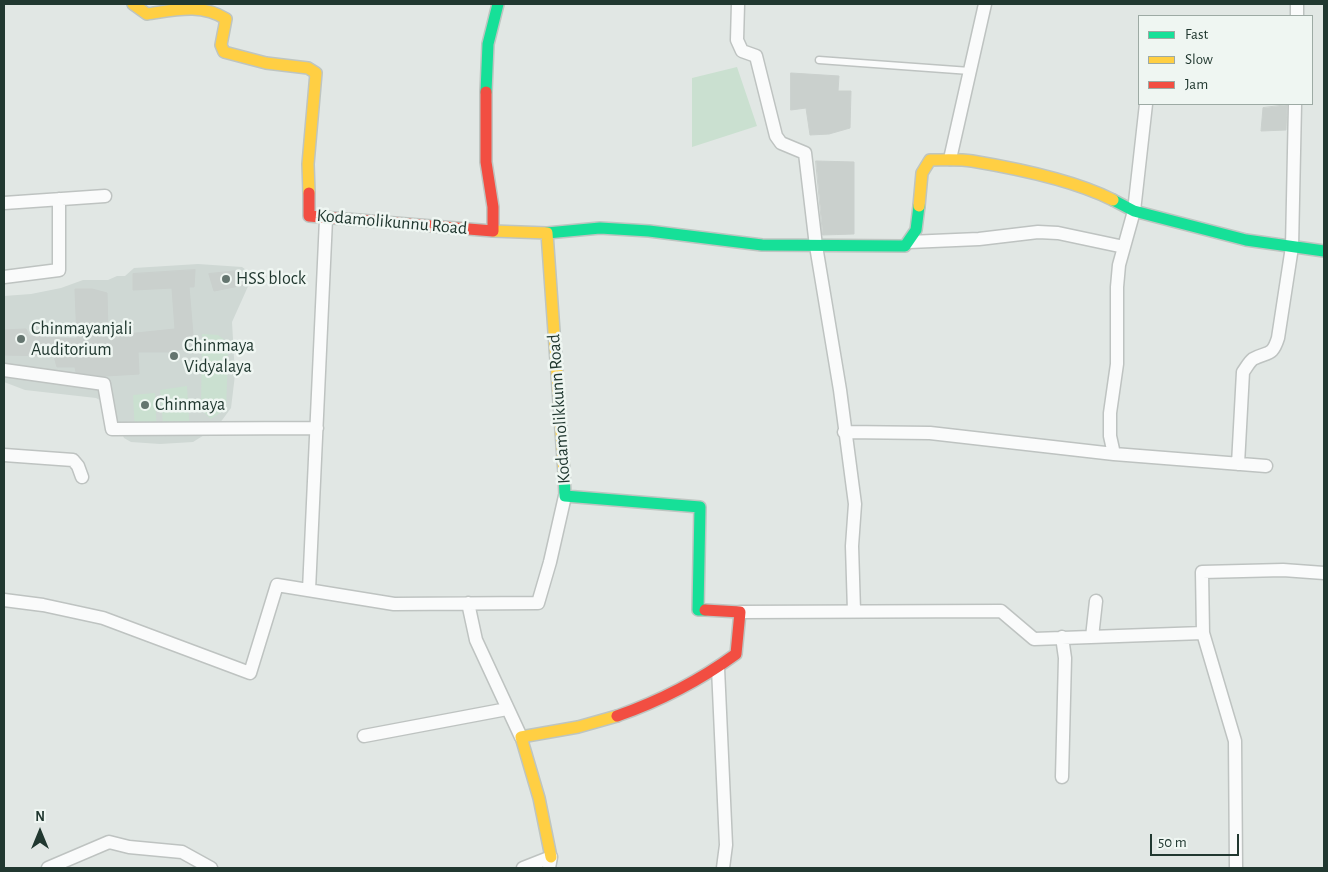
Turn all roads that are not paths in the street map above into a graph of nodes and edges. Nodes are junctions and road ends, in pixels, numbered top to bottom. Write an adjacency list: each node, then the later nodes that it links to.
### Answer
1 (133, 4): 14 (street, Kodamolikunnu Road)
2 (498, 4): 15 (street, Kodamolikunnu Road)
3 (738, 4): 18 (street)
4 (985, 4): 6 (street)
5 (819, 60): 6 (lane)
6 (970, 71): 9 (street)
7 (1146, 105): 13 (street)
8 (1295, 105): 19 (street)
9 (950, 159): 13 (street); 17 (street)
10 (105, 196): 11 (street)
11 (59, 199): 12 (street); 22 (street)
12 (4, 203)
13 (1134, 211): 19 (street); 20 (street)
14 (326, 219): 15 (street, Kodamolikunnu Road); 24 (street)
15 (493, 231): 16 (street)
16 (547, 233): 18 (street); 31 (street, Kodamolikkunn Road)
17 (909, 242): 18 (street); 20 (street)
18 (816, 246): 25 (street)
19 (1292, 247): 21 (street); 28 (street)
20 (1124, 248): 26 (street)
21 (1324, 251)
22 (4, 277)
23 (4, 370): 24 (street)
24 (317, 428): 33 (street)
25 (844, 432): 26 (street); 37 (street)
26 (1114, 454): 28 (street)
27 (4, 455): 30 (street)
28 (1238, 464): 29 (street)
29 (1266, 466)
30 (82, 477)
31 (565, 496): 36 (street); 38 (street, Kodamolikkunn Road)
32 (1324, 573): 39 (street)
33 (309, 590): 34 (street); 36 (street)
34 (4, 600)
35 (1096, 601): 41 (street)
36 (468, 603): 43 (street)
37 (854, 611): 38 (street); 40 (street)
38 (740, 612): 42 (street)
39 (1204, 633): 41 (street); 52 (street)
40 (1062, 637): 41 (street); 46 (street)
41 (1092, 637)
42 (718, 668): 45 (street); 51 (street)
43 (507, 709): 44 (street); 45 (street)
44 (364, 736)
45 (521, 738): 47 (street)
46 (1062, 777)
47 (550, 863): 50 (street)
48 (48, 868): 49 (street)
49 (211, 868)
50 (523, 868)
51 (723, 868)
52 (1236, 868)

